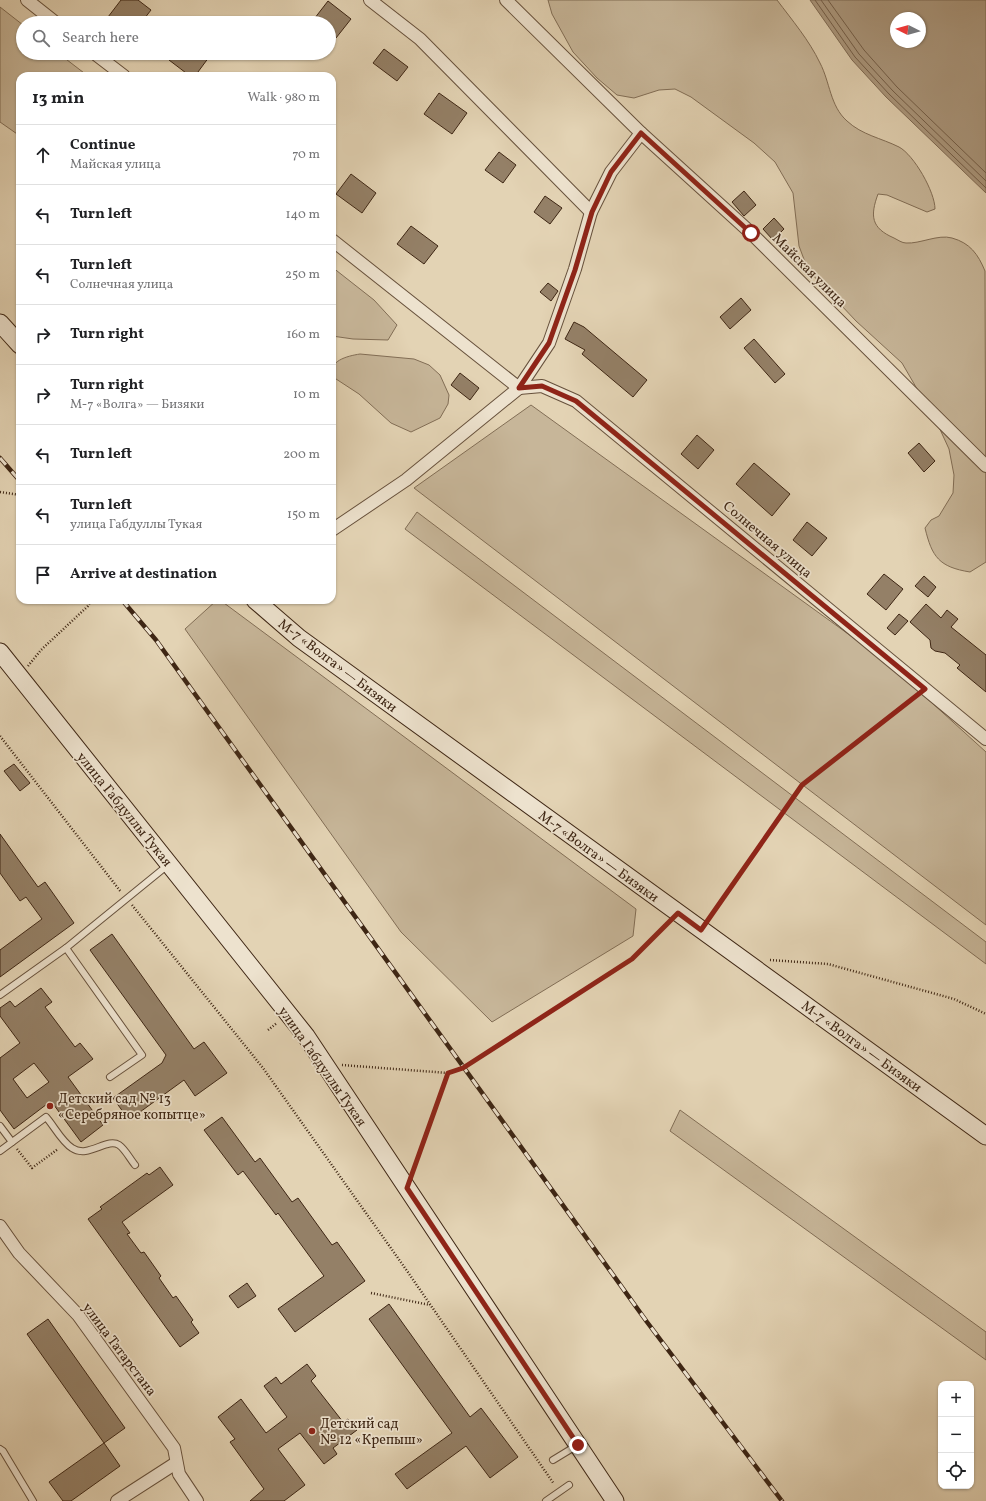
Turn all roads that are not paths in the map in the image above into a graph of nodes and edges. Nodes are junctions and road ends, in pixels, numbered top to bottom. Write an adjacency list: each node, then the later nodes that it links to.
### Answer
1 (27, 0): 4 (street)
2 (370, 0): 8 (street)
3 (506, 0): 7 (street, Майская улица)
4 (47, 16)
5 (103, 60): 6 (street)
6 (119, 72)
7 (641, 133): 8 (street); 13 (street, Майская улица)
8 (592, 212): 12 (street)
9 (336, 243): 12 (street)
10 (0, 323): 11 (street)
11 (16, 341)
12 (519, 388): 14 (street); 17 (street, Солнечная улица)
13 (986, 466)
14 (336, 527)
15 (259, 604): 23 (street, М-7 «Волга» — Бизяки)
16 (0, 652): 18 (street, улица Габдуллы Тукая)
17 (986, 739)
18 (169, 864): 19 (lane); 28 (street, улица Габдуллы Тукая)
19 (66, 948): 20 (lane); 21 (lane)
20 (0, 995)
21 (110, 1077)
22 (0, 1126): 24 (lane)
23 (986, 1136)
24 (12, 1142): 25 (lane); 26 (lane)
25 (0, 1151)
26 (135, 1165)
27 (0, 1226): 31 (street, улица Татарстана)
28 (578, 1445): 30 (lane); 37 (street, улица Габдуллы Тукая)
29 (0, 1449): 33 (lane)
30 (552, 1460)
31 (176, 1463): 34 (street); 35 (street, улица Татарстана)
32 (568, 1485): 36 (lane)
33 (33, 1501)
34 (117, 1501)
35 (197, 1501)
36 (546, 1501)
37 (615, 1501)

